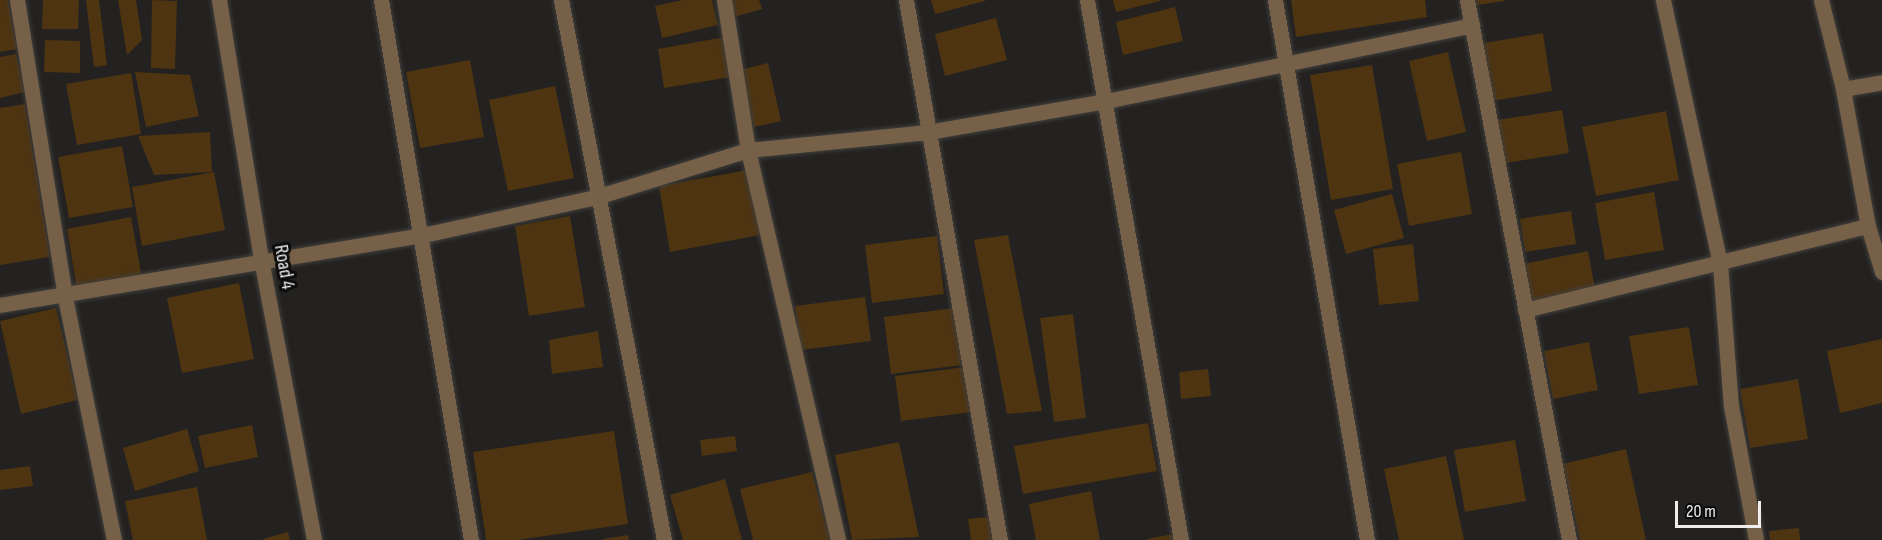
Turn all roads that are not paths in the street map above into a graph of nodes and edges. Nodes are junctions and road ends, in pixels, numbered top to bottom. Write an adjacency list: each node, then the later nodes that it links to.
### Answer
1 (17, 0): 25 (street)
2 (219, 0): 22 (street, Road 4)
3 (381, 0): 21 (street)
4 (561, 0): 19 (street)
5 (724, 0): 18 (street)
6 (906, 0): 17 (street)
7 (1087, 0): 16 (street)
8 (1275, 0): 13 (street)
9 (1467, 0): 12 (street)
10 (1663, 0): 23 (street)
11 (1821, 0): 15 (street)
12 (1472, 25): 13 (street); 27 (street)
13 (1286, 62): 16 (street); 35 (street)
14 (1882, 82): 15 (street)
15 (1843, 89): 20 (street)
16 (1106, 101): 17 (street); 34 (street)
17 (928, 132): 18 (street); 33 (street)
18 (748, 150): 19 (street); 32 (street)
19 (596, 197): 21 (street); 31 (street)
20 (1868, 226): 23 (street); 24 (street)
21 (423, 236): 22 (street); 30 (street)
22 (261, 260): 25 (street); 29 (street, Road 4)
23 (1720, 264): 27 (street); 37 (street)
24 (1882, 270)
25 (64, 297): 26 (street); 28 (street)
26 (0, 305)
27 (1525, 310): 36 (street)
28 (114, 540)
29 (314, 540)
30 (471, 540)
31 (664, 540)
32 (838, 540)
33 (1000, 540)
34 (1181, 540)
35 (1367, 540)
36 (1569, 540)
37 (1756, 540)

